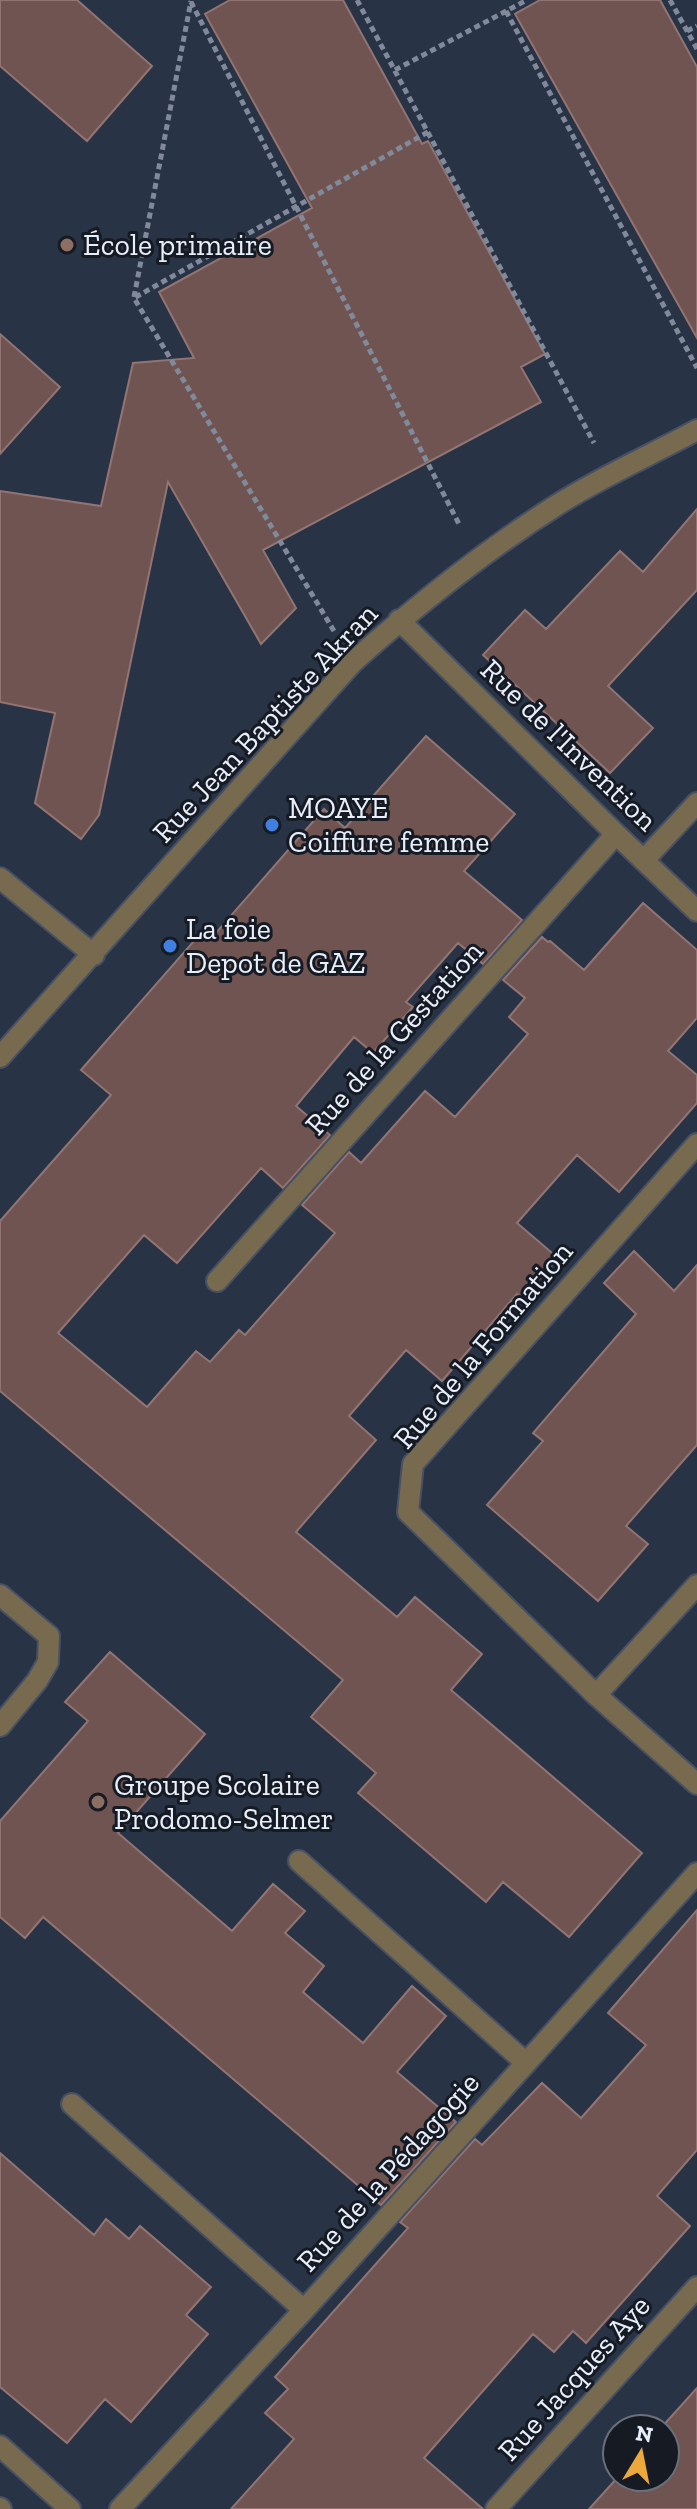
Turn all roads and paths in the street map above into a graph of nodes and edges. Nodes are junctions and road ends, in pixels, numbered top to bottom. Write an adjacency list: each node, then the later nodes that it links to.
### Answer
1 (357, 0): 9 (path)
2 (527, 0): 5 (path)
3 (670, 0): 7 (path)
4 (191, 1): 11 (path); 12 (path)
5 (506, 11): 9 (path); 13 (path)
6 (697, 26): 7 (path)
7 (687, 31): 8 (path)
8 (697, 49)
9 (395, 70): 10 (path)
10 (428, 132): 11 (path); 15 (path)
11 (296, 207): 12 (path); 16 (path)
12 (134, 298): 18 (path)
13 (697, 368)
14 (697, 430): 15 (street, Rue Jean Baptiste Akran)
15 (612, 476): 16 (street, Rue Jean Baptiste Akran)
16 (477, 559): 17 (street, Rue Jean Baptiste Akran)
17 (399, 620): 18 (street, Rue Jean Baptiste Akran); 20 (street, Rue de l'Invention)
18 (353, 662): 24 (street, Rue Jean Baptiste Akran)
19 (697, 803): 21 (street)
20 (616, 834): 21 (street, Rue de l'Invention); 27 (street, Rue de la Gestation)
21 (644, 860): 23 (street, Rue de l'Invention)
22 (0, 878): 24 (street)
23 (697, 911)
24 (94, 955): 25 (street, Rue Jean Baptiste Akran)
25 (0, 1057)
26 (697, 1144): 30 (street, Rue de la Formation)
27 (217, 1281)
28 (697, 1585): 30 (street)
29 (0, 1595): 31 (street)
30 (596, 1695): 32 (street, Rue de la Formation)
31 (0, 1726)
32 (697, 1784)
33 (299, 1861): 35 (street)
34 (697, 1873): 35 (street, Rue de la Pédagogie)
35 (526, 2063): 38 (street, Rue de la Pédagogie)
36 (72, 2104): 38 (street)
37 (697, 2287): 42 (street, Rue Jacques Aye)
38 (304, 2310): 41 (street, Rue de la Pédagogie)
39 (0, 2446): 40 (street)
40 (70, 2509)
41 (120, 2509)
42 (496, 2509)

